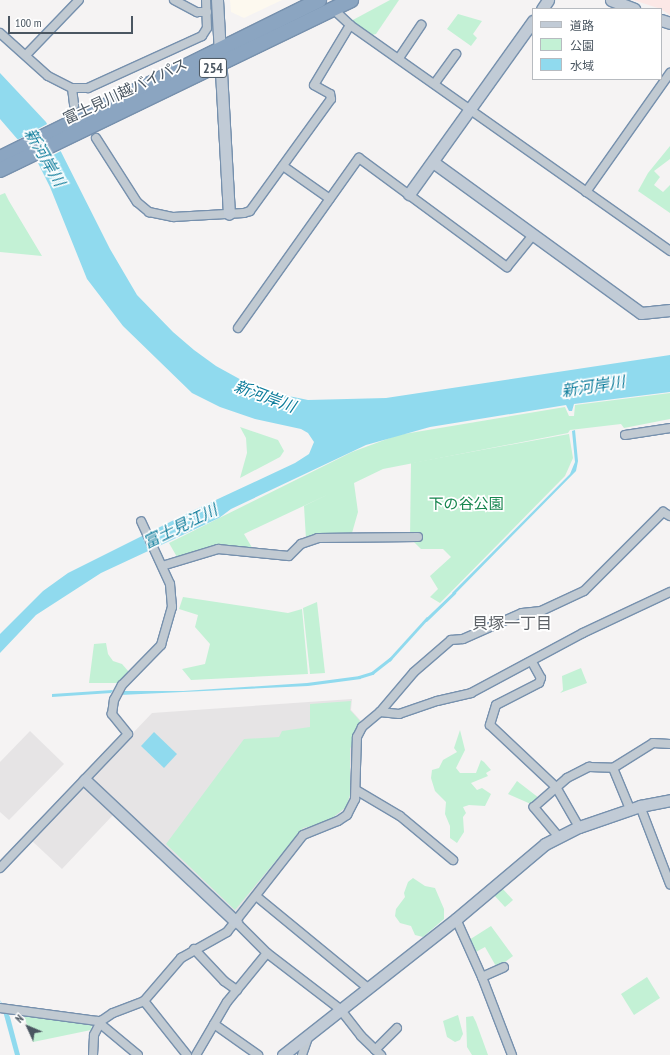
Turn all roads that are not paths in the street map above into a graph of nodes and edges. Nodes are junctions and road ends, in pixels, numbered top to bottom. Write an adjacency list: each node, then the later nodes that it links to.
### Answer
1 (174, 0): 10 (street)
2 (206, 0): 10 (street)
3 (217, 0): 15 (street)
4 (319, 0): 15 (highway, 富士見川越バイパス / 254)
5 (351, 0): 9 (highway, 富士見川越バイパス / 254)
6 (611, 0): 8 (street)
7 (77, 1): 17 (street)
8 (631, 8)
9 (334, 9): 12 (street); 19 (highway, 富士見川越バイパス / 254)
10 (206, 12): 22 (street)
11 (532, 22): 24 (street)
12 (350, 25): 18 (street); 29 (street)
13 (422, 25): 18 (street)
14 (0, 33): 17 (street)
15 (220, 48): 19 (street); 25 (highway, 富士見川越バイパス / 254)
16 (456, 54): 21 (street)
17 (26, 55): 22 (street)
18 (399, 58): 21 (street)
19 (221, 64): 25 (highway, 富士見川越バイパス / 254); 34 (street)
20 (669, 77): 31 (street)
21 (435, 83): 24 (street)
22 (72, 88): 23 (street)
23 (74, 105)
24 (470, 110): 28 (street); 31 (street)
25 (72, 129): 27 (highway, 富士見川越バイパス / 254)
26 (96, 138): 34 (street)
27 (7, 159): 30 (highway, 富士見川越バイパス / 254)
28 (433, 162): 32 (street); 35 (street)
29 (283, 166): 33 (street); 34 (street)
30 (0, 170)
31 (586, 192): 36 (street)
32 (409, 194): 33 (street); 35 (street)
33 (330, 199): 38 (street)
34 (229, 214)
35 (532, 235): 37 (street)
36 (668, 247)
37 (670, 310)
38 (238, 328)
39 (670, 428): 40 (street)
40 (625, 435)
41 (670, 516): 47 (street)
42 (141, 522): 44 (street)
43 (418, 537): 44 (street)
44 (160, 563): 50 (street)
45 (670, 592): 46 (street)
46 (532, 662): 47 (street); 51 (street)
47 (380, 712): 52 (street)
48 (670, 744): 49 (street)
49 (613, 768): 51 (street); 54 (street)
50 (85, 780): 58 (street); 62 (street)
51 (556, 787): 55 (street); 56 (street)
52 (356, 790): 57 (street); 60 (street)
53 (670, 800): 54 (street)
54 (635, 808): 55 (street); 59 (street)
55 (579, 827): 56 (street)
56 (558, 836): 61 (street)
57 (453, 860)
58 (0, 868)
59 (670, 884)
60 (256, 896): 62 (street); 67 (street)
61 (456, 919): 66 (street); 67 (street)
62 (236, 922): 63 (street); 64 (street)
63 (194, 949): 68 (street); 69 (street)
64 (267, 953): 68 (street); 71 (street)
65 (504, 967): 66 (street)
66 (482, 977): 84 (street)
67 (368, 988): 71 (street)
68 (236, 990): 73 (street)
69 (144, 1001): 72 (street); 79 (street)
70 (4, 1009): 72 (street)
71 (340, 1009): 75 (street); 76 (street)
72 (100, 1023): 77 (street); 78 (street)
73 (214, 1024): 80 (street); 81 (street)
74 (397, 1028): 76 (street)
75 (309, 1034): 82 (street); 83 (street)
76 (378, 1053)
77 (93, 1055)
78 (138, 1055)
79 (187, 1055)
80 (196, 1055)
81 (258, 1055)
82 (283, 1055)
83 (302, 1055)
84 (512, 1055)

